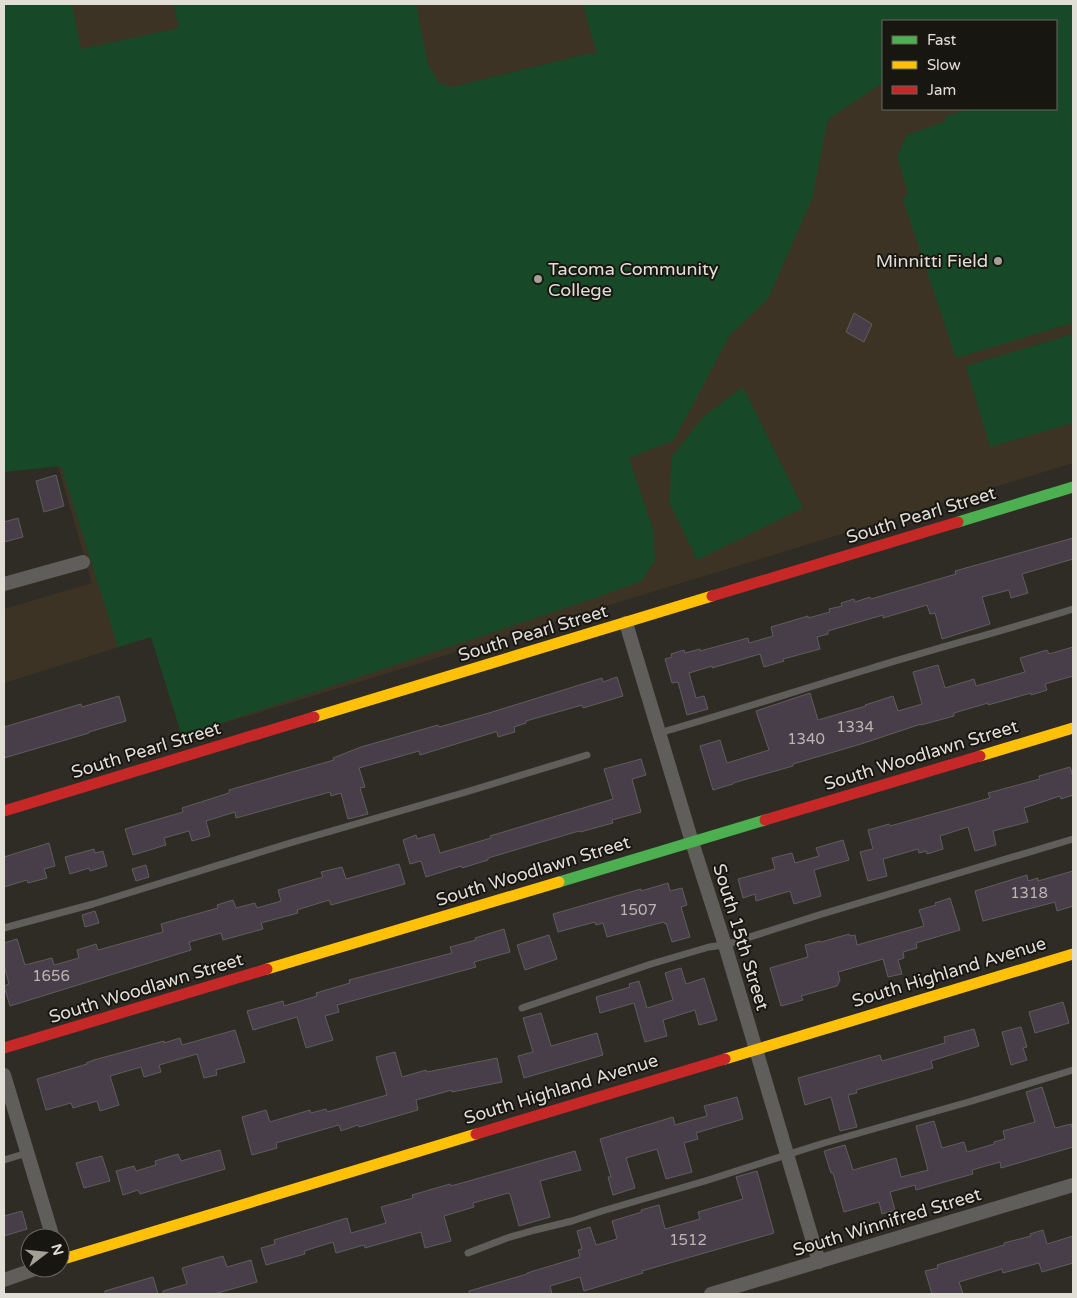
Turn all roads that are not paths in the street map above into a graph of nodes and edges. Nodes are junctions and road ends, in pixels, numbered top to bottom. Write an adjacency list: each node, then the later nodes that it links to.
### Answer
1 (1073, 488): 5 (street, South Pearl Street)
2 (83, 562): 3 (street)
3 (4, 584)
4 (1073, 609): 7 (lane)
5 (626, 623): 7 (street, South 15th Street); 9 (street, South Pearl Street)
6 (1073, 728): 11 (street, South Woodlawn Street)
7 (659, 733): 11 (street, South 15th Street)
8 (587, 755): 12 (lane)
9 (4, 811)
10 (1073, 840): 13 (lane)
11 (692, 842): 13 (street, South 15th Street); 16 (street, South Woodlawn Street)
12 (4, 928)
13 (725, 945): 15 (lane); 17 (street, South 15th Street)
14 (1073, 954): 17 (street, South Highland Avenue)
15 (522, 1008)
16 (4, 1048)
17 (756, 1050): 21 (street, South 15th Street); 26 (street, South Highland Avenue)
18 (1073, 1070): 21 (lane)
19 (4, 1075): 20 (street)
20 (27, 1153): 22 (lane); 24 (street)
21 (787, 1155): 25 (lane); 27 (street, South 15th Street)
22 (4, 1160)
23 (1073, 1185): 27 (street, South Winnifred Street)
24 (50, 1228)
25 (468, 1253)
26 (70, 1257)
27 (819, 1262): 30 (street, South Winnifred Street)
28 (20, 1274): 29 (street)
29 (4, 1280)
30 (711, 1294)

